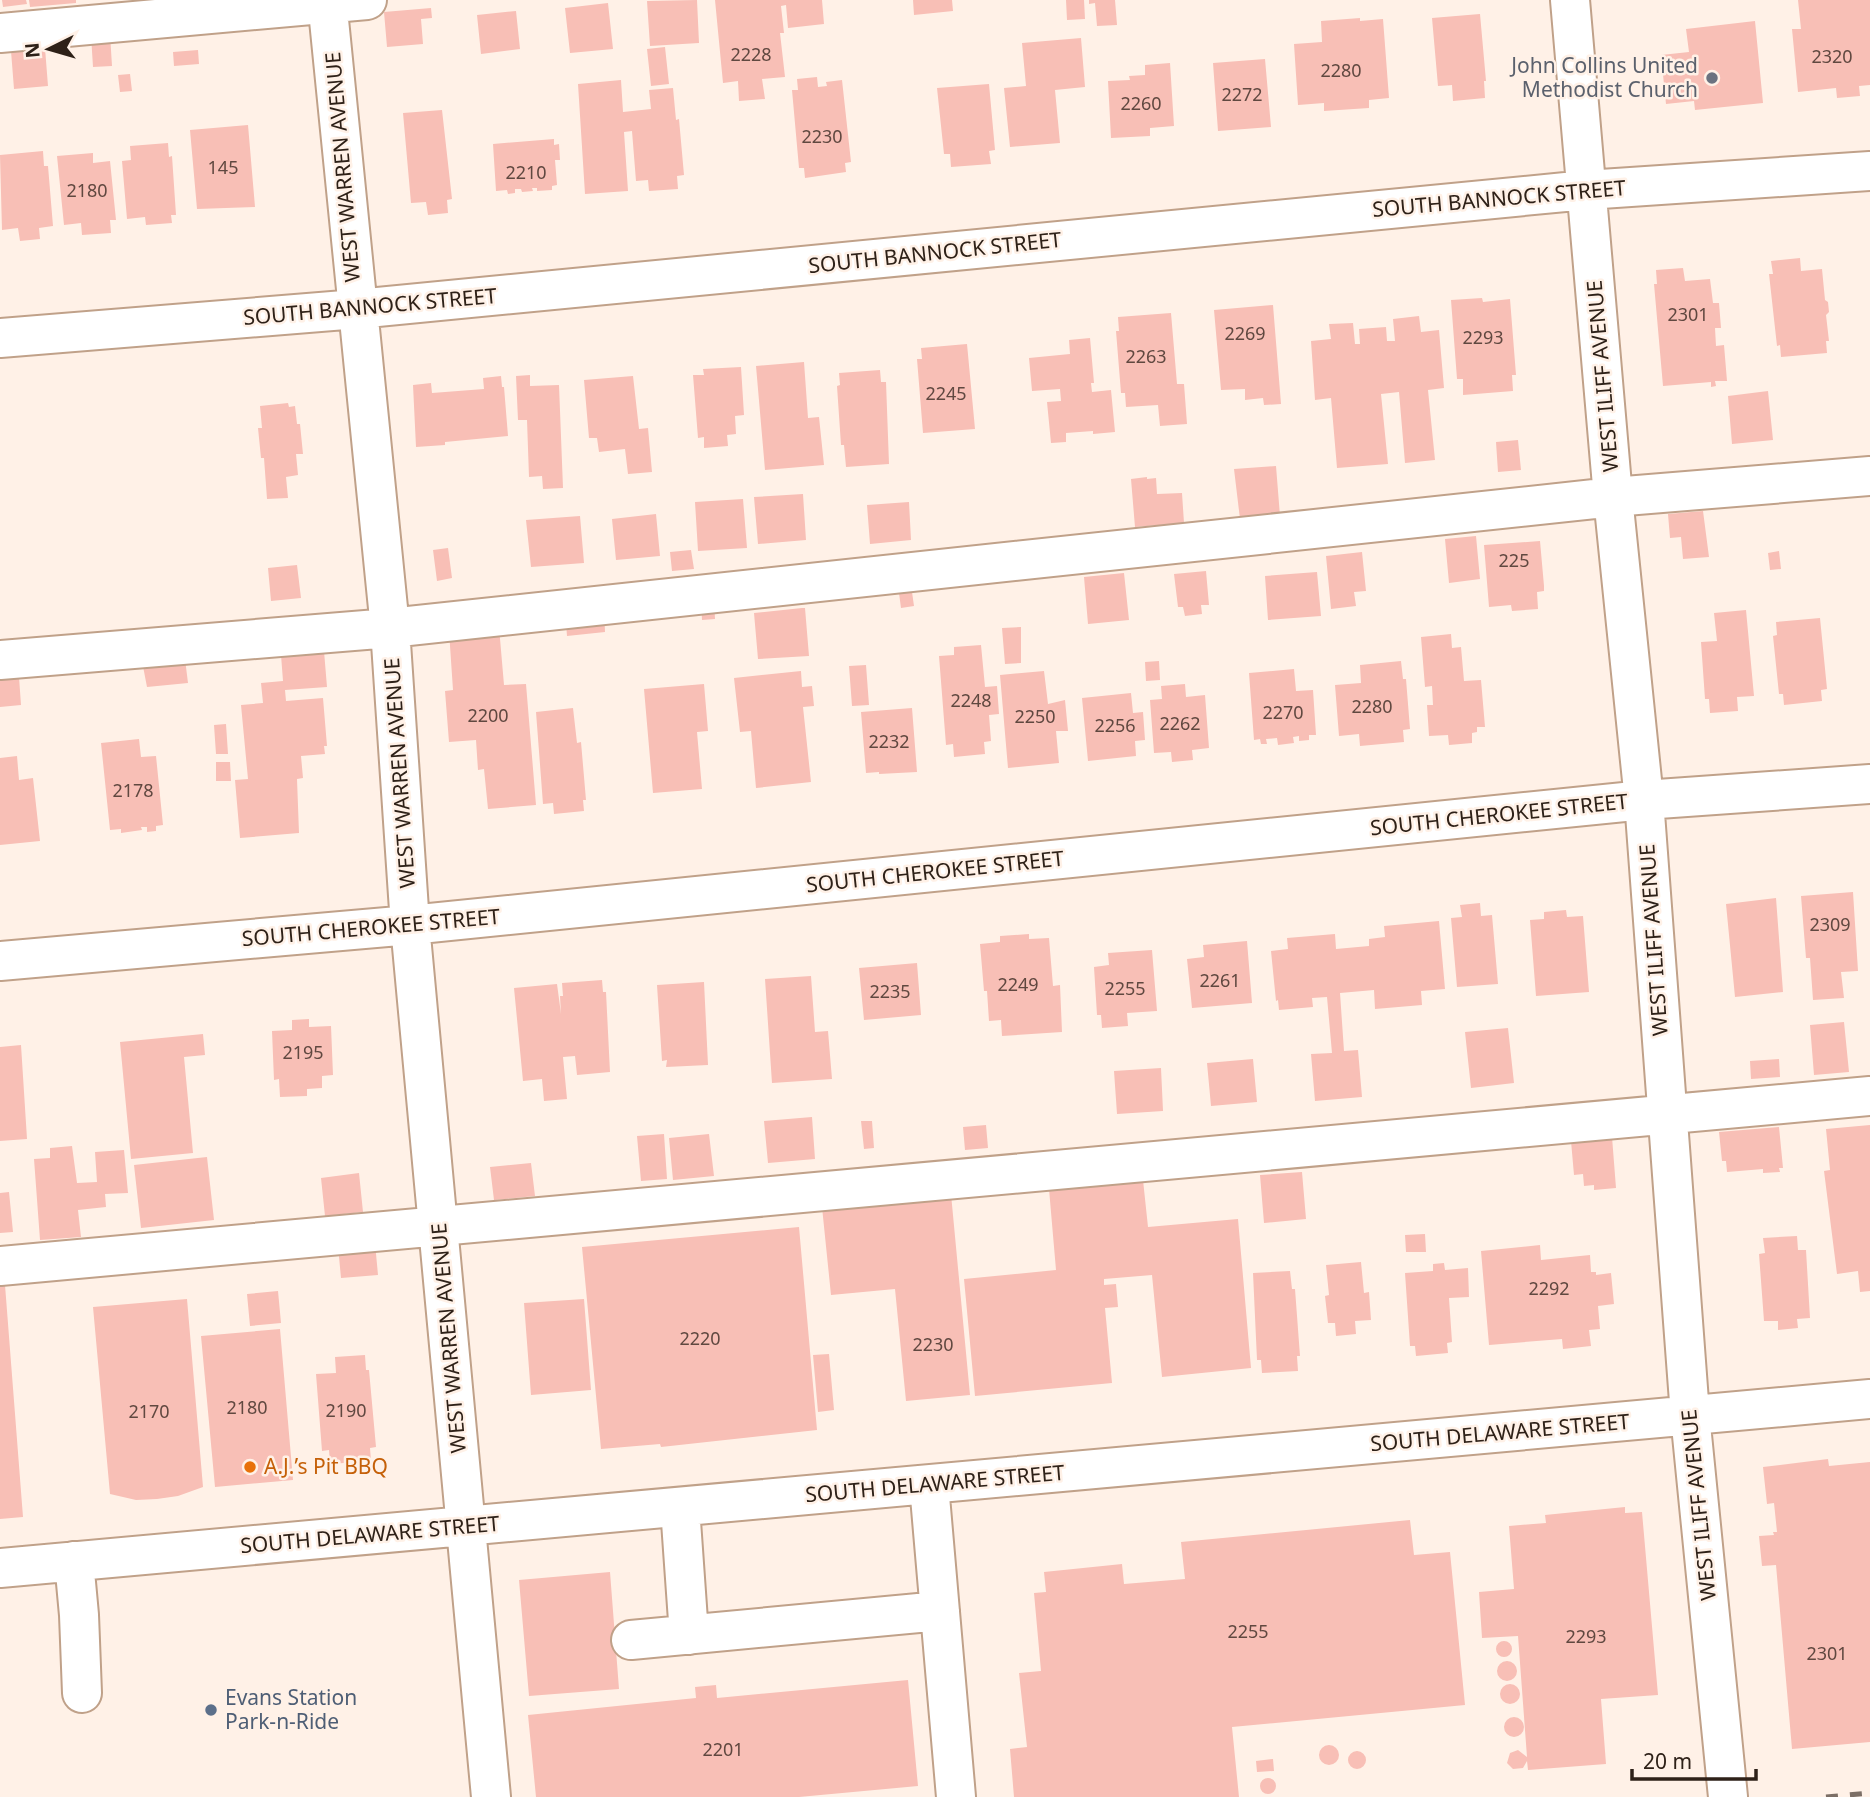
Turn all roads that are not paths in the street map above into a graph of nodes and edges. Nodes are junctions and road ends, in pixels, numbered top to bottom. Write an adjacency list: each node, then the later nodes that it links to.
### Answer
1 (368, 0): 3 (street)
2 (1570, 0): 6 (street, WEST ILIFF AVENUE)
3 (328, 2): 4 (street); 7 (street, WEST WARREN AVENUE)
4 (0, 33)
5 (1870, 171): 6 (street, SOUTH BANNOCK STREET)
6 (1586, 190): 7 (street, SOUTH BANNOCK STREET); 10 (street, WEST ILIFF AVENUE)
7 (357, 309): 8 (street, SOUTH BANNOCK STREET); 11 (street, WEST WARREN AVENUE)
8 (0, 338)
9 (1870, 476): 10 (street)
10 (1613, 498): 11 (street); 14 (street, WEST ILIFF AVENUE)
11 (390, 628): 12 (street); 15 (street, WEST WARREN AVENUE)
12 (0, 660)
13 (1870, 784): 14 (street, SOUTH CHEROKEE STREET)
14 (1644, 800): 15 (street, SOUTH CHEROKEE STREET); 18 (street, WEST ILIFF AVENUE)
15 (410, 925): 16 (street, SOUTH CHEROKEE STREET); 19 (street, WEST WARREN AVENUE)
16 (0, 961)
17 (1870, 1096): 18 (street)
18 (1667, 1114): 19 (street); 22 (street, WEST ILIFF AVENUE)
19 (438, 1226): 20 (street); 25 (street, WEST WARREN AVENUE)
20 (0, 1266)
21 (1870, 1399): 22 (street, SOUTH DELAWARE STREET)
22 (1690, 1415): 23 (street, SOUTH DELAWARE STREET); 34 (street, WEST ILIFF AVENUE)
23 (929, 1485): 24 (street, SOUTH DELAWARE STREET); 28 (street)
24 (680, 1507): 25 (street, SOUTH DELAWARE STREET); 29 (street)
25 (467, 1527): 26 (street, SOUTH DELAWARE STREET); 32 (street, WEST WARREN AVENUE)
26 (74, 1561): 27 (street, SOUTH DELAWARE STREET); 31 (street)
27 (0, 1568)
28 (940, 1611): 29 (street); 33 (street)
29 (689, 1634): 30 (street)
30 (631, 1640)
31 (82, 1693)
32 (491, 1797)
33 (956, 1797)
34 (1728, 1797)

